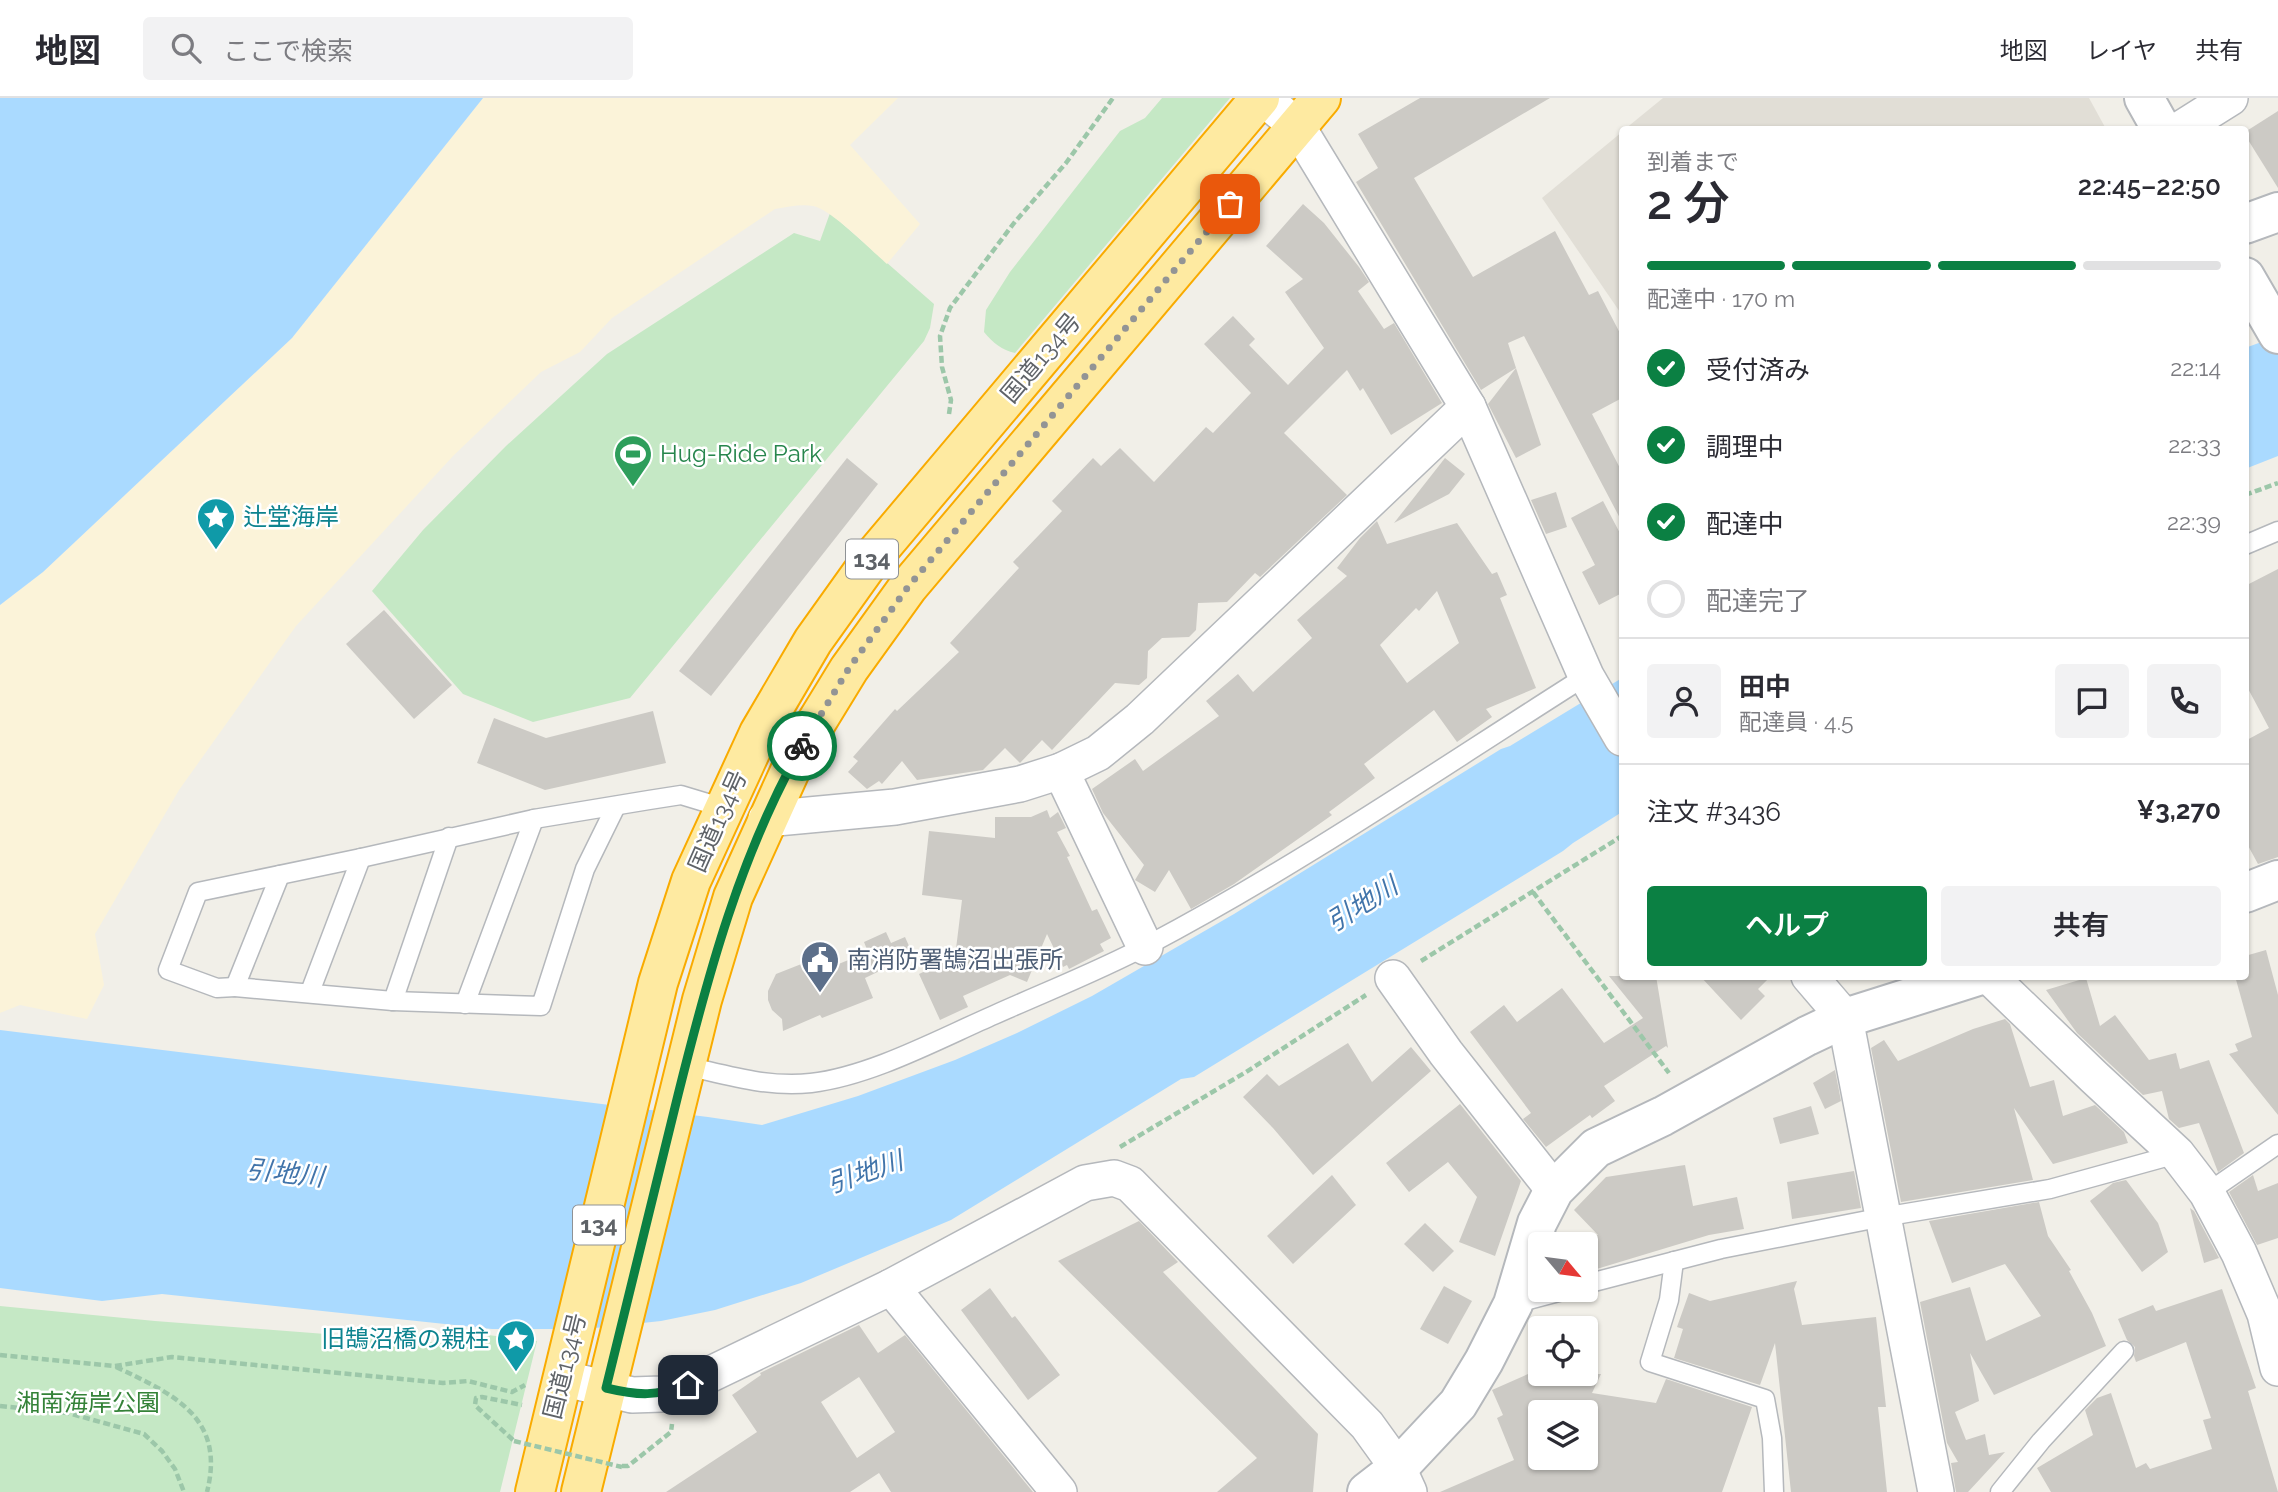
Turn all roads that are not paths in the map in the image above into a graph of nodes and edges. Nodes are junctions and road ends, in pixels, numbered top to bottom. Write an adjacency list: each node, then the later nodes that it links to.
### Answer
1 (1261, 98): 4 (street); 18 (highway, 国道134号 / 134)
2 (2144, 98): 5 (street)
3 (2230, 98): 6 (street)
4 (1309, 112): 11 (street); 20 (highway, 国道134号 / 134)
5 (2160, 126)
6 (2185, 126)
7 (2278, 212): 8 (street)
8 (2249, 223)
9 (2249, 284): 10 (street)
10 (2273, 326)
11 (1468, 407): 14 (street); 16 (street)
12 (2278, 531): 13 (lane)
13 (2249, 543)
14 (1590, 682): 15 (street); 26 (lane)
15 (1619, 733)
16 (1061, 771): 20 (street); 26 (street)
17 (616, 806): 18 (lane); 19 (lane); 34 (lane)
18 (724, 808): 50 (highway, 国道134号 / 134)
19 (534, 819): 21 (lane); 34 (lane)
20 (766, 819): 36 (highway, 国道134号 / 134)
21 (449, 837): 22 (lane); 33 (lane)
22 (361, 858): 23 (lane); 32 (lane)
23 (280, 875): 31 (lane); 31 (lane)
24 (2278, 880): 25 (street)
25 (2249, 891)
26 (1146, 947): 36 (lane)
27 (1394, 978): 39 (street)
28 (1812, 980): 35 (street)
29 (1965, 980): 35 (street)
30 (1993, 980): 38 (street)
31 (235, 988): 32 (lane)
32 (310, 992): 33 (lane)
33 (393, 1001): 34 (lane)
34 (465, 1004)
35 (1845, 1018): 39 (street); 41 (street)
36 (685, 1066): 51 (highway, 国道134号 / 134)
37 (2278, 1144): 40 (lane)
38 (2177, 1154): 40 (street); 41 (lane)
39 (1554, 1189): 46 (street)
40 (2207, 1193): 47 (street)
41 (1883, 1217): 42 (lane); 58 (street)
42 (1674, 1261): 43 (lane); 57 (lane)
43 (1598, 1281)
44 (891, 1287): 51 (street); 52 (street); 55 (street)
45 (1528, 1300): 46 (lane)
46 (1513, 1304): 52 (street)
47 (2271, 1313): 49 (street)
48 (2124, 1351): 59 (lane)
49 (2278, 1367)
50 (556, 1370): 51 (street); 53 (highway, 国道134号 / 134)
51 (606, 1388): 54 (highway, 国道134号 / 134)
52 (1403, 1480): 56 (street)
53 (535, 1492)
54 (580, 1492)
55 (1059, 1492)
56 (1367, 1492)
57 (1774, 1492)
58 (1936, 1492)
59 (2000, 1492)

